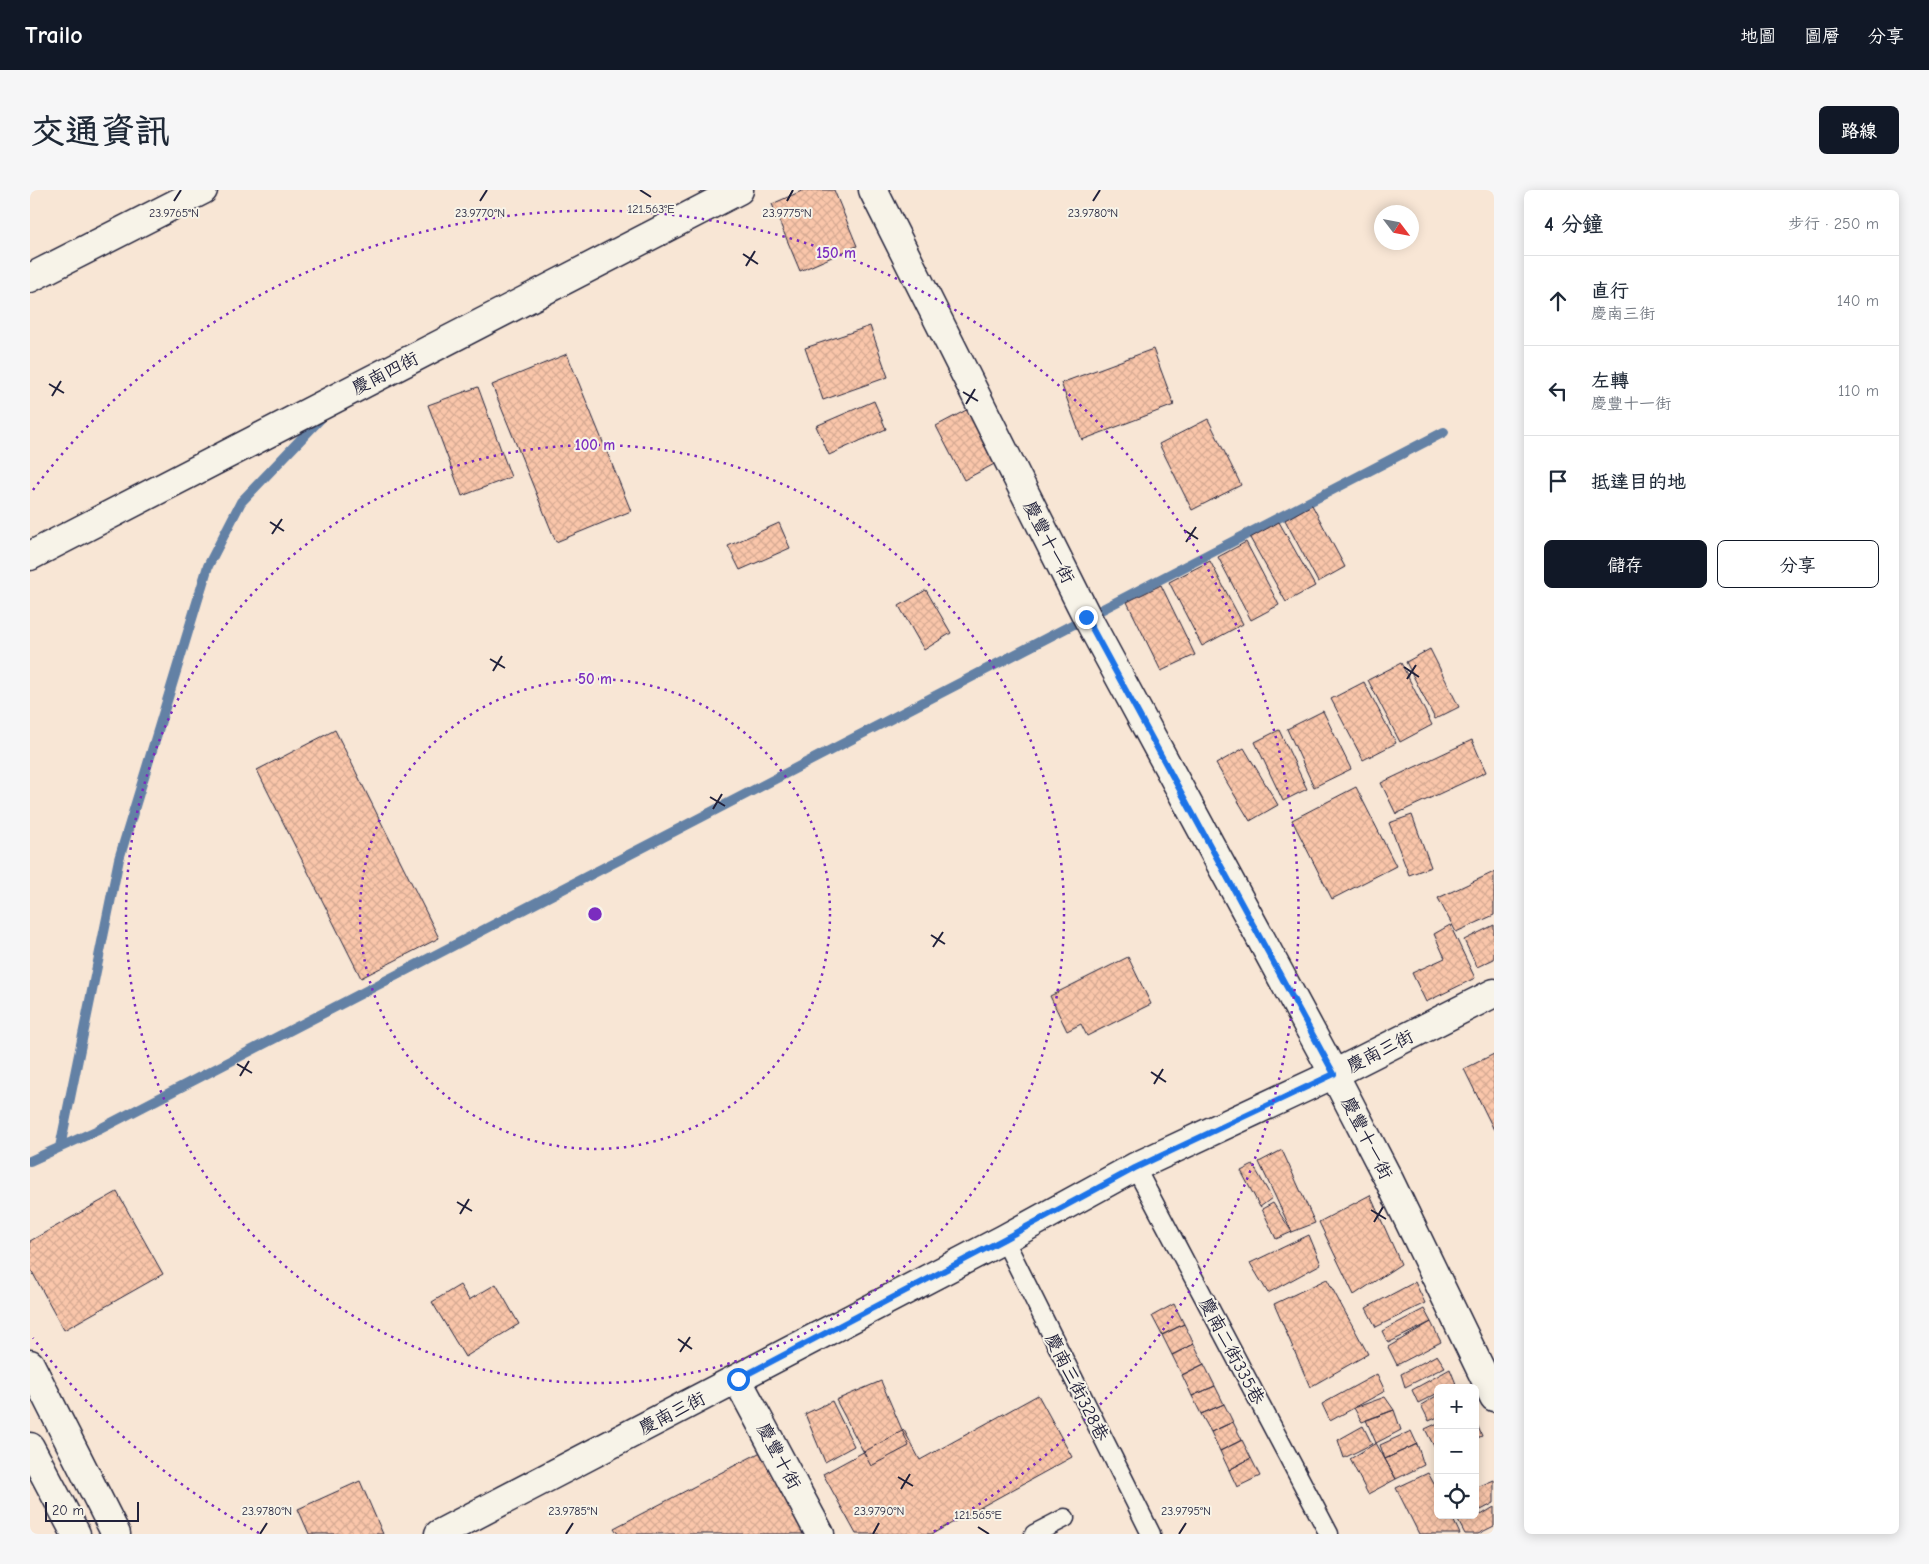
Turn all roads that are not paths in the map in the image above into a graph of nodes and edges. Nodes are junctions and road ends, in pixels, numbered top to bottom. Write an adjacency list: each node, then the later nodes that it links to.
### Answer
1 (203, 190): 4 (street)
2 (739, 190): 5 (street, 慶南四街)
3 (873, 190): 7 (street, 慶豐十一街)
4 (30, 278)
5 (30, 556)
6 (1494, 993): 7 (street, 慶南三街)
7 (1334, 1074): 8 (street, 慶南三街); 12 (street, 慶豐十一街)
8 (1135, 1168): 9 (street, 慶南三街); 22 (lane, 慶南二街335巷)
9 (1004, 1239): 11 (street, 慶南三街); 21 (lane, 慶南三街328巷)
10 (30, 1364): 17 (street)
11 (738, 1379): 15 (street, 慶南三街); 19 (street, 慶豐十街)
12 (1494, 1397)
13 (30, 1447): 16 (street)
14 (1065, 1518): 20 (lane)
15 (467, 1527): 18 (street, 慶南三街)
16 (76, 1534)
17 (116, 1534)
18 (439, 1534)
19 (820, 1534)
20 (1034, 1534)
21 (1151, 1534)
22 (1329, 1534)

